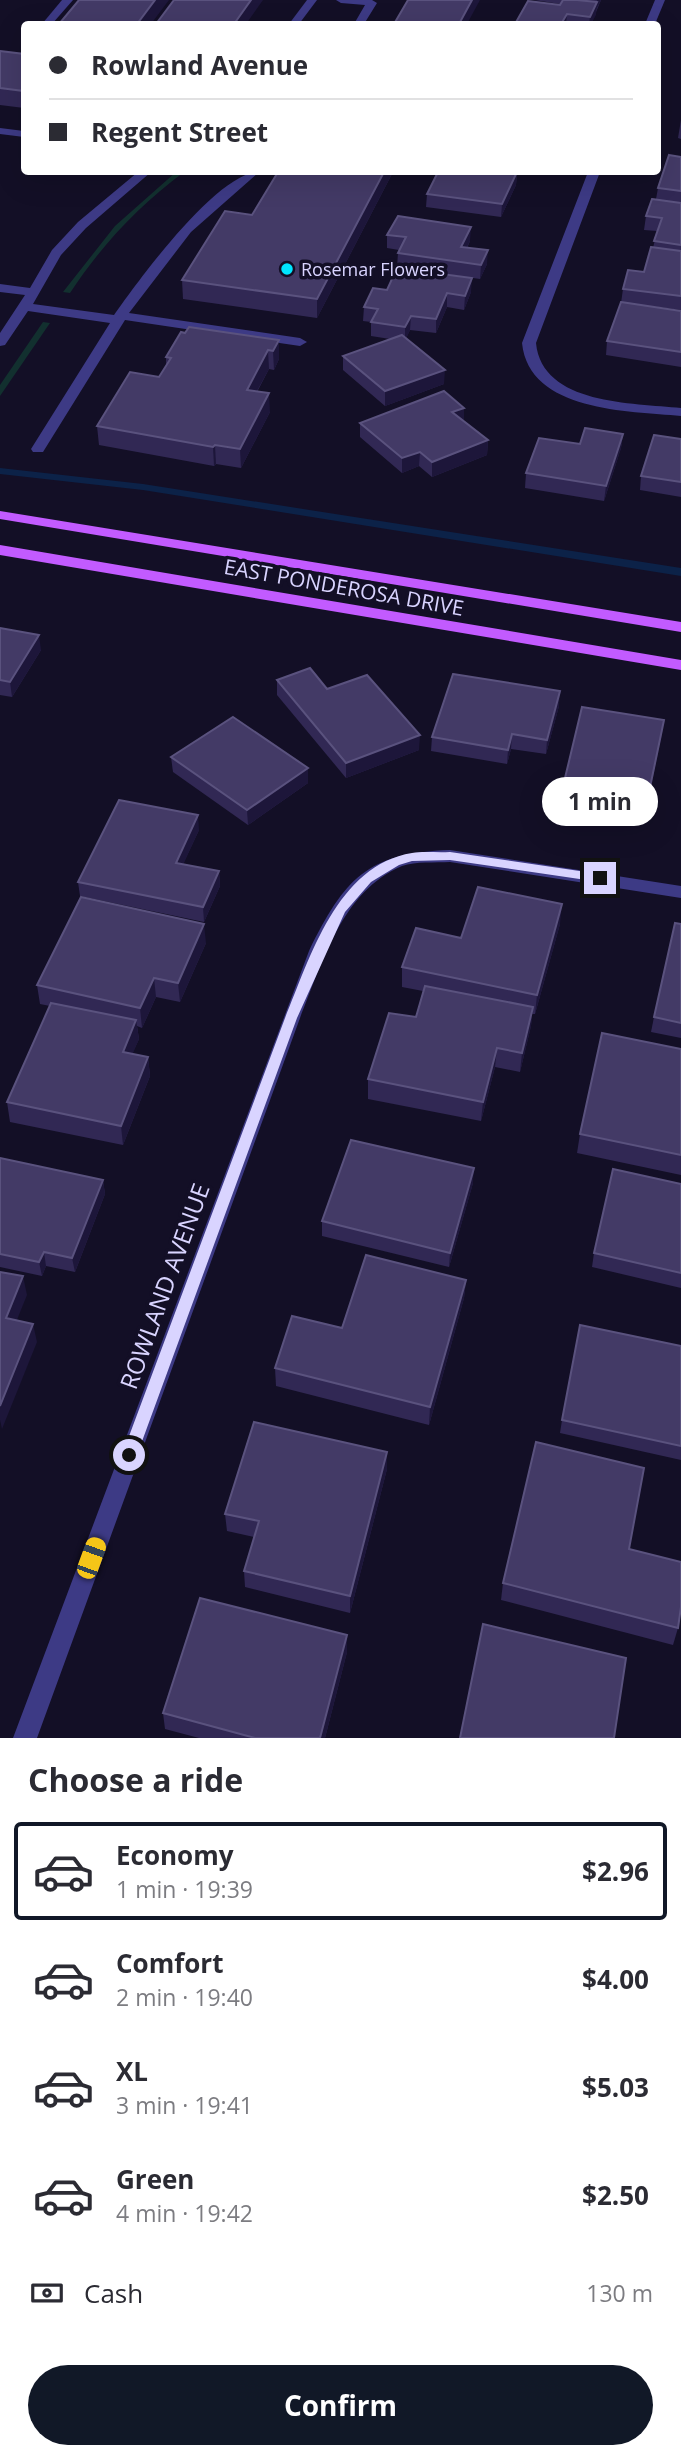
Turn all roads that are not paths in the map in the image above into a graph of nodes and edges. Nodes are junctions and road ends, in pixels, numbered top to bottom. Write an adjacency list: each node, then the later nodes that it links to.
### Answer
1 (68, 0): 5 (street)
2 (312, 0): 6 (street)
3 (341, 0): 7 (street)
4 (660, 0): 8 (street)
5 (50, 21)
6 (296, 21)
7 (361, 21)
8 (651, 21)
9 (0, 131): 10 (street)
10 (21, 134)
11 (141, 175): 15 (street)
12 (249, 175): 17 (street)
13 (593, 175): 20 (street)
14 (0, 288): 15 (street)
15 (32, 292): 16 (street)
16 (25, 307): 17 (street); 18 (street)
17 (120, 318): 19 (street); 21 (street)
18 (0, 342)
19 (300, 342)
20 (681, 412)
21 (38, 449)
22 (0, 515): 24 (main road, EAST PONDEROSA DRIVE)
23 (0, 550): 25 (main road, EAST PONDEROSA DRIVE)
24 (681, 627)
25 (681, 665)
26 (681, 892): 27 (street, ROWLAND AVENUE)
27 (25, 1738)

